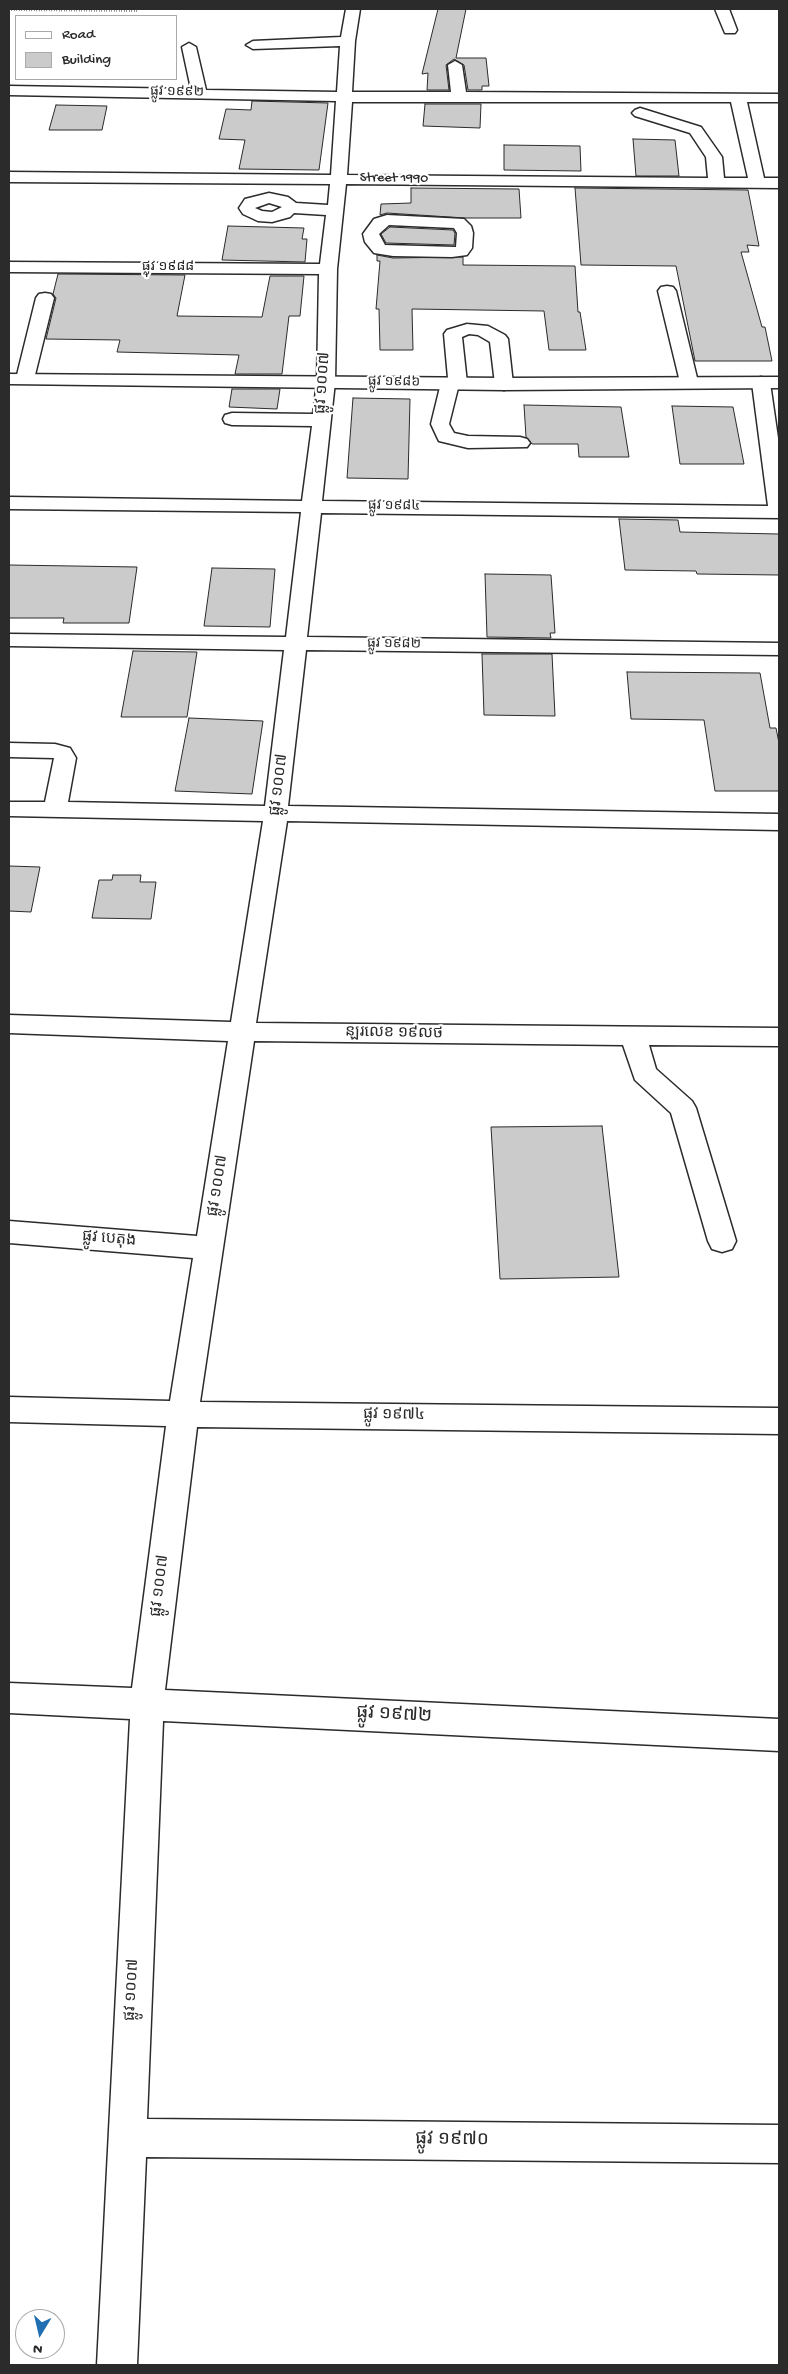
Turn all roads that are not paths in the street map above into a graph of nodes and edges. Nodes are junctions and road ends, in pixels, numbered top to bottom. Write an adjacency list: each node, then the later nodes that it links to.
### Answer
1 (353, 9): 4 (street, ផ្លូវ ១០០៧)
2 (722, 9): 3 (street)
3 (730, 30)
4 (348, 42): 5 (street); 11 (street, ផ្លូវ ១០០៧)
5 (253, 46)
6 (189, 47): 9 (street)
7 (455, 65): 10 (street)
8 (9, 90): 9 (street, ផ្លូវ ១៩៩២)
9 (200, 94): 11 (street, ផ្លូវ ១៩៩២)
10 (459, 96): 11 (street, ផ្លូវ ១៩៩២); 12 (street, ផ្លូវ ១៩៩២)
11 (345, 97): 16 (street, ផ្លូវ ១០០៧)
12 (738, 98): 13 (street, ផ្លូវ ១៩៩២); 18 (street)
13 (779, 98)
14 (640, 114): 17 (street)
15 (9, 177): 16 (street, Street 1990)
16 (339, 178): 17 (street, Street 1990); 21 (street, ផ្លូវ ១០០៧)
17 (716, 182): 18 (street, Street 1990)
18 (757, 183): 19 (street, Street 1990)
19 (779, 183)
20 (290, 208): 21 (street)
21 (335, 210): 22 (street, ផ្លូវ ១០០៧)
22 (333, 234): 23 (street); 25 (street, ផ្លូវ ១០០៧)
23 (371, 234): 23 (street)
24 (9, 267): 25 (street, ផ្លុវ ១៩៨៨)
25 (328, 269): 29 (street, ផ្លូវ ១០០៧)
26 (666, 291): 30 (street)
27 (45, 298): 28 (street)
28 (17, 379): 29 (street, ផ្លូវ ១៩៨៦)
29 (326, 382): 31 (street, ផ្លូវ ១៩៨៦); 35 (street, ផ្លូវ ១០០៧)
30 (690, 382): 32 (street, ផ្លូវ ១៩៨៦); 33 (street, ផ្លូវ ១៩៨៦)
31 (454, 383): 33 (street, ផ្លូវ ១៩៨៦); 33 (street); 36 (street)
32 (770, 383): 39 (street)
33 (504, 384)
34 (232, 419): 35 (street)
35 (321, 420): 38 (street, ផ្លូវ ១០០៧)
36 (520, 443)
37 (9, 503): 38 (street, ផ្លូវ ១៩៨៤)
38 (311, 506): 39 (street, ផ្លូវ ១៩៨៤); 41 (street, ផ្លូវ ១០០៧)
39 (779, 512)
40 (9, 640): 41 (street, ផ្លូវ ១៩៨២)
41 (296, 643): 42 (street, ផ្លូវ ១៩៨២); 46 (street, ផ្លូវ ១០០៧)
42 (779, 649)
43 (9, 750): 45 (street)
44 (9, 809): 45 (street)
45 (55, 810): 46 (street)
46 (276, 814): 47 (street); 49 (street, ផ្លូវ ១០០៧)
47 (779, 822)
48 (9, 1024): 49 (street, ន្ឡរលេខ ១៩លថ)
49 (242, 1032): 50 (street, ន្ឡរលេខ ១៩លថ); 54 (street, ផ្លូវ ១០០៧)
50 (634, 1037): 51 (street, ន្ឡរលេខ ១៩លថ); 53 (street)
51 (779, 1037)
52 (9, 1232): 54 (street, ផ្លូវ បេតុង)
53 (722, 1241)
54 (209, 1248): 56 (street, ផ្លូវ ១០០៧)
55 (9, 1410): 56 (street, ផ្លូវ ១៩៧៤)
56 (183, 1414): 57 (street, ផ្លូវ ១៩៧៤); 59 (street, ផ្លូវ ១០០៧)
57 (779, 1421)
58 (9, 1698): 59 (street, ផ្លូវ ១៩៧២)
59 (146, 1704): 60 (street, ផ្លូវ ១៩៧២); 61 (street, ផ្លូវ ១០០៧)
60 (779, 1735)
61 (126, 2138): 62 (street, ផ្លូវ ១៩៧០); 63 (street, ផ្លូវ ១០០៧)
62 (779, 2144)
63 (117, 2365)

